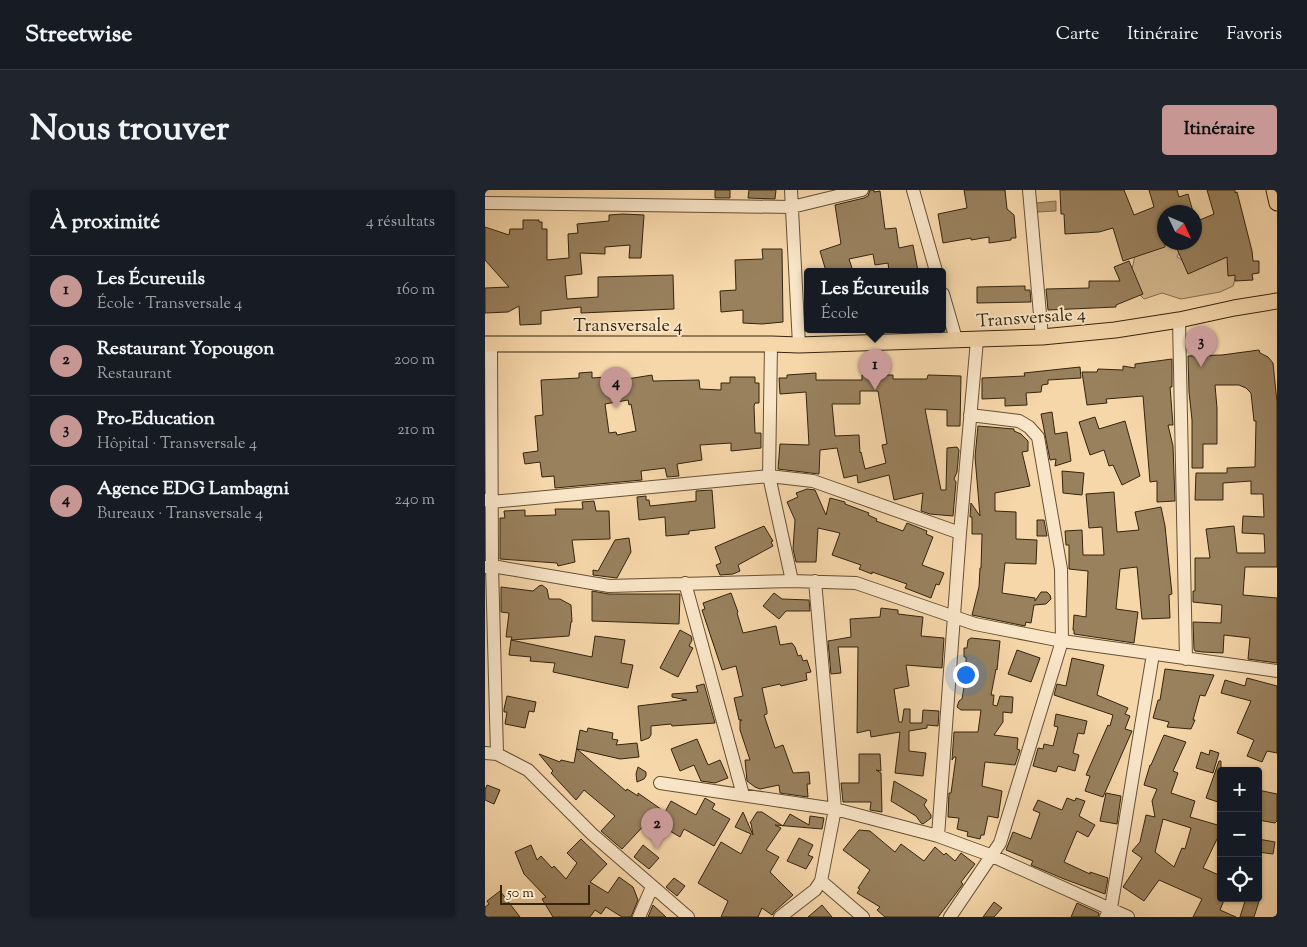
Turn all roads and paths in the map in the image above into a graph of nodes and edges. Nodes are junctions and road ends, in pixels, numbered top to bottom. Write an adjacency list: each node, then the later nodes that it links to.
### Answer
1 (791, 190): 8 (street)
2 (862, 190): 8 (street)
3 (913, 190): 9 (street)
4 (1029, 190): 13 (street)
5 (1275, 190): 6 (main road)
6 (1277, 202)
7 (485, 203): 8 (street)
8 (792, 207): 18 (street)
9 (935, 268)
10 (1277, 301): 12 (main road, Transversale 4)
11 (946, 304): 14 (street)
12 (1179, 320): 13 (main road, Transversale 4); 30 (street)
13 (1042, 337): 15 (main road, Transversale 4)
14 (956, 339): 15 (main road, Transversale 4); 18 (main road, Transversale 4)
15 (977, 340): 19 (street)
16 (488, 344): 17 (main road, Transversale 4); 21 (street)
17 (771, 344): 18 (main road, Transversale 4); 20 (street)
18 (799, 345)
19 (970, 415): 22 (street); 28 (street)
20 (769, 476): 21 (street); 22 (street); 24 (street)
21 (488, 501): 23 (street)
22 (960, 533): 27 (street)
23 (489, 566): 26 (street); 32 (street)
24 (792, 581): 25 (street); 26 (street)
25 (815, 581): 27 (street); 35 (street)
26 (685, 583): 34 (street)
27 (954, 617): 28 (street); 36 (street)
28 (1062, 641): 29 (street); 37 (street)
29 (1153, 654): 30 (street); 40 (street)
30 (1186, 659): 31 (street)
31 (1277, 671)
32 (491, 754): 39 (street)
33 (660, 784): 34 (street)
34 (743, 795): 35 (street)
35 (835, 809): 36 (street); 38 (street)
36 (938, 836): 37 (street)
37 (990, 855): 40 (street); 45 (street)
38 (821, 881): 43 (street); 44 (street)
39 (652, 887): 41 (street); 42 (street)
40 (1109, 913): 46 (street)
41 (639, 917)
42 (688, 917)
43 (780, 917)
44 (863, 917)
45 (950, 917)
46 (1128, 917)

